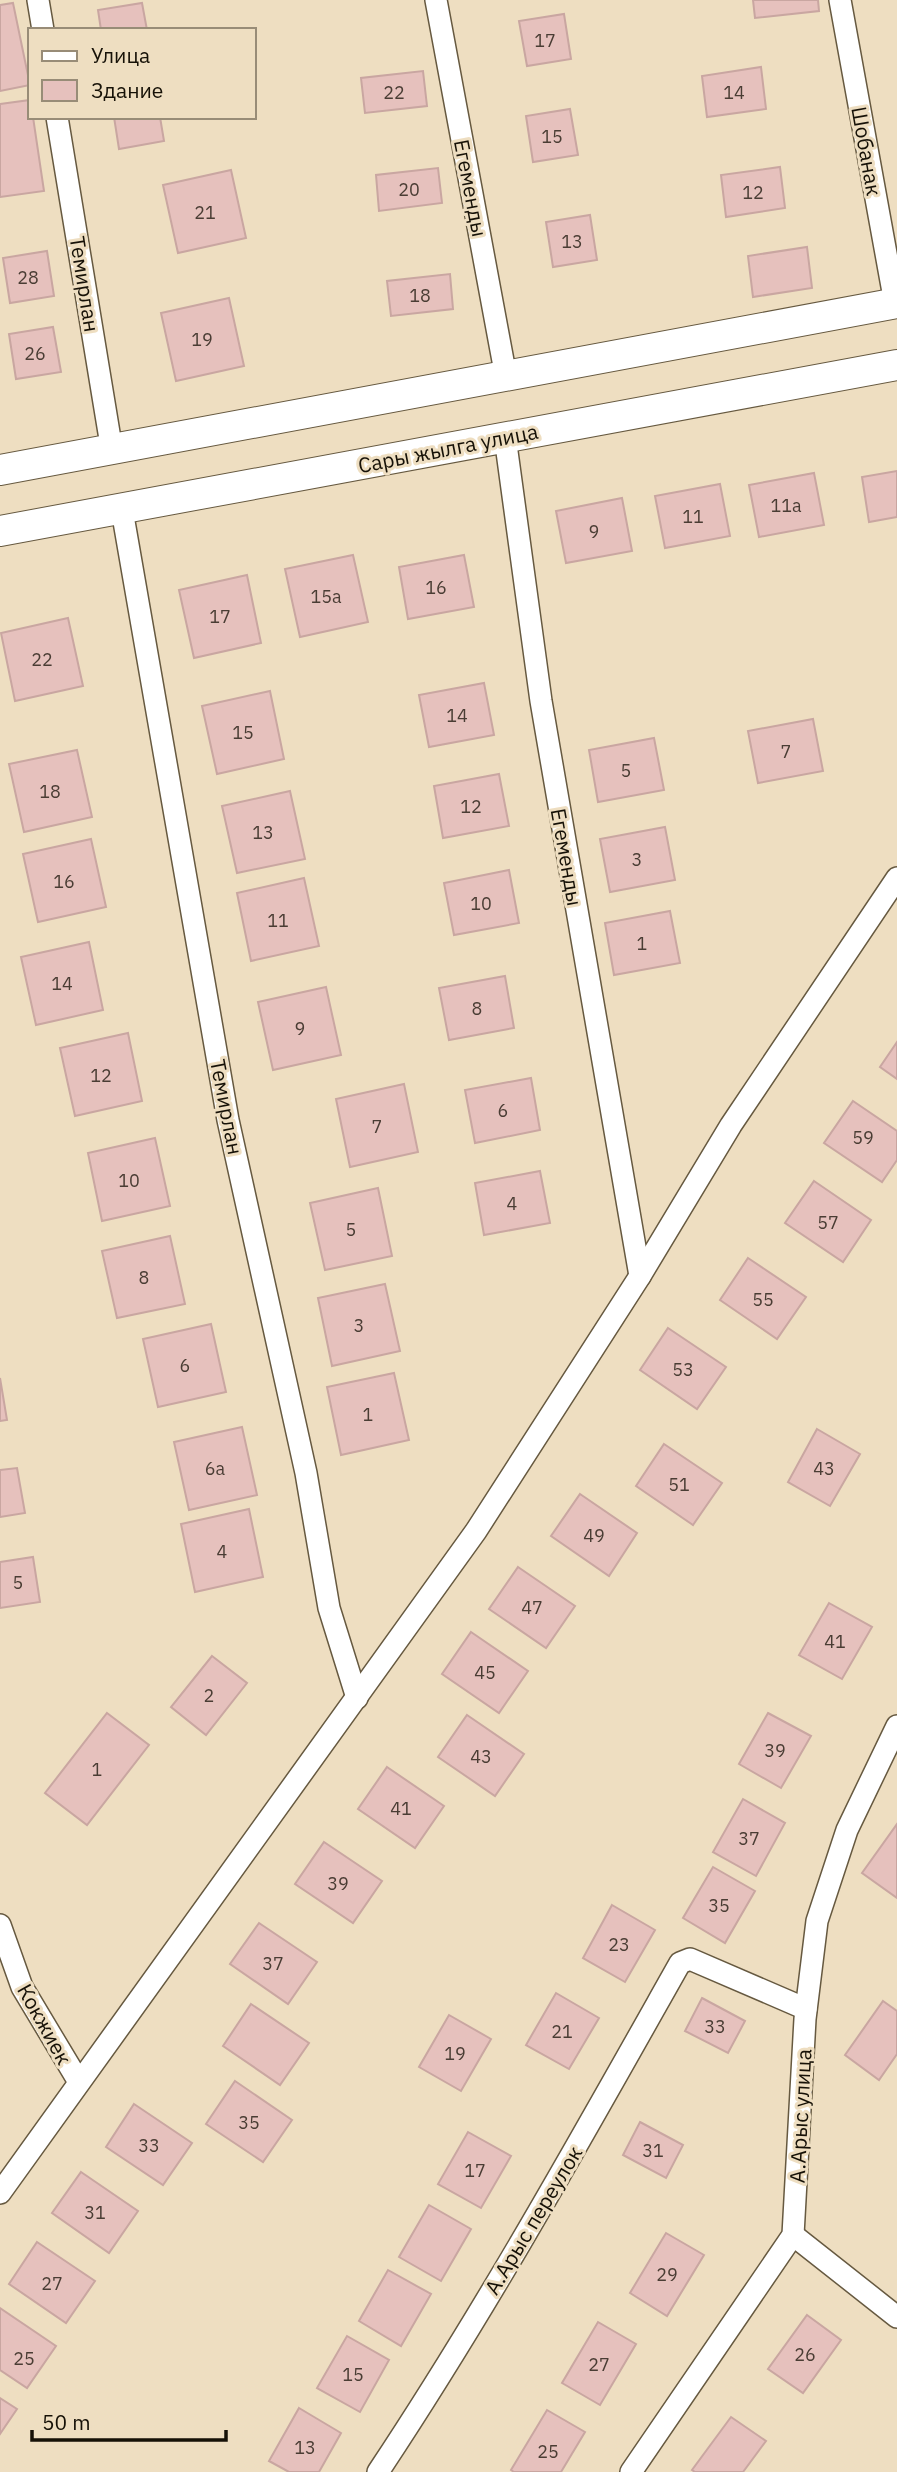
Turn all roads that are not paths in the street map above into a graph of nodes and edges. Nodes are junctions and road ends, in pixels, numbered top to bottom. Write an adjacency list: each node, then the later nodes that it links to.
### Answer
1 (38, 0): 4 (street)
2 (436, 0): 8 (street, Егеменды)
3 (840, 0): 6 (street, Шобанак)
4 (43, 28)
5 (57, 119): 10 (street, Темирлан)
6 (896, 303): 8 (street)
7 (897, 365): 9 (street, Сары жылга улица)
8 (506, 377): 10 (street)
9 (505, 437): 12 (street, Сары жылга улица); 15 (street, Егеменды)
10 (112, 451): 11 (street)
11 (0, 470)
12 (122, 510): 13 (street, Сары жылга улица); 16 (street, Темирлан)
13 (0, 531)
14 (897, 878): 15 (street)
15 (640, 1276): 16 (street)
16 (357, 1698): 20 (street)
17 (897, 1726): 19 (street, А.Арыс улица)
18 (0, 1925): 20 (street, Кокжиек)
19 (806, 2009): 22 (street, А.Арыс улица); 24 (street, А.Арыс переулок)
20 (79, 2082): 21 (street)
21 (0, 2193)
22 (793, 2235): 23 (street); 25 (street)
23 (897, 2317)
24 (378, 2472)
25 (631, 2472)

